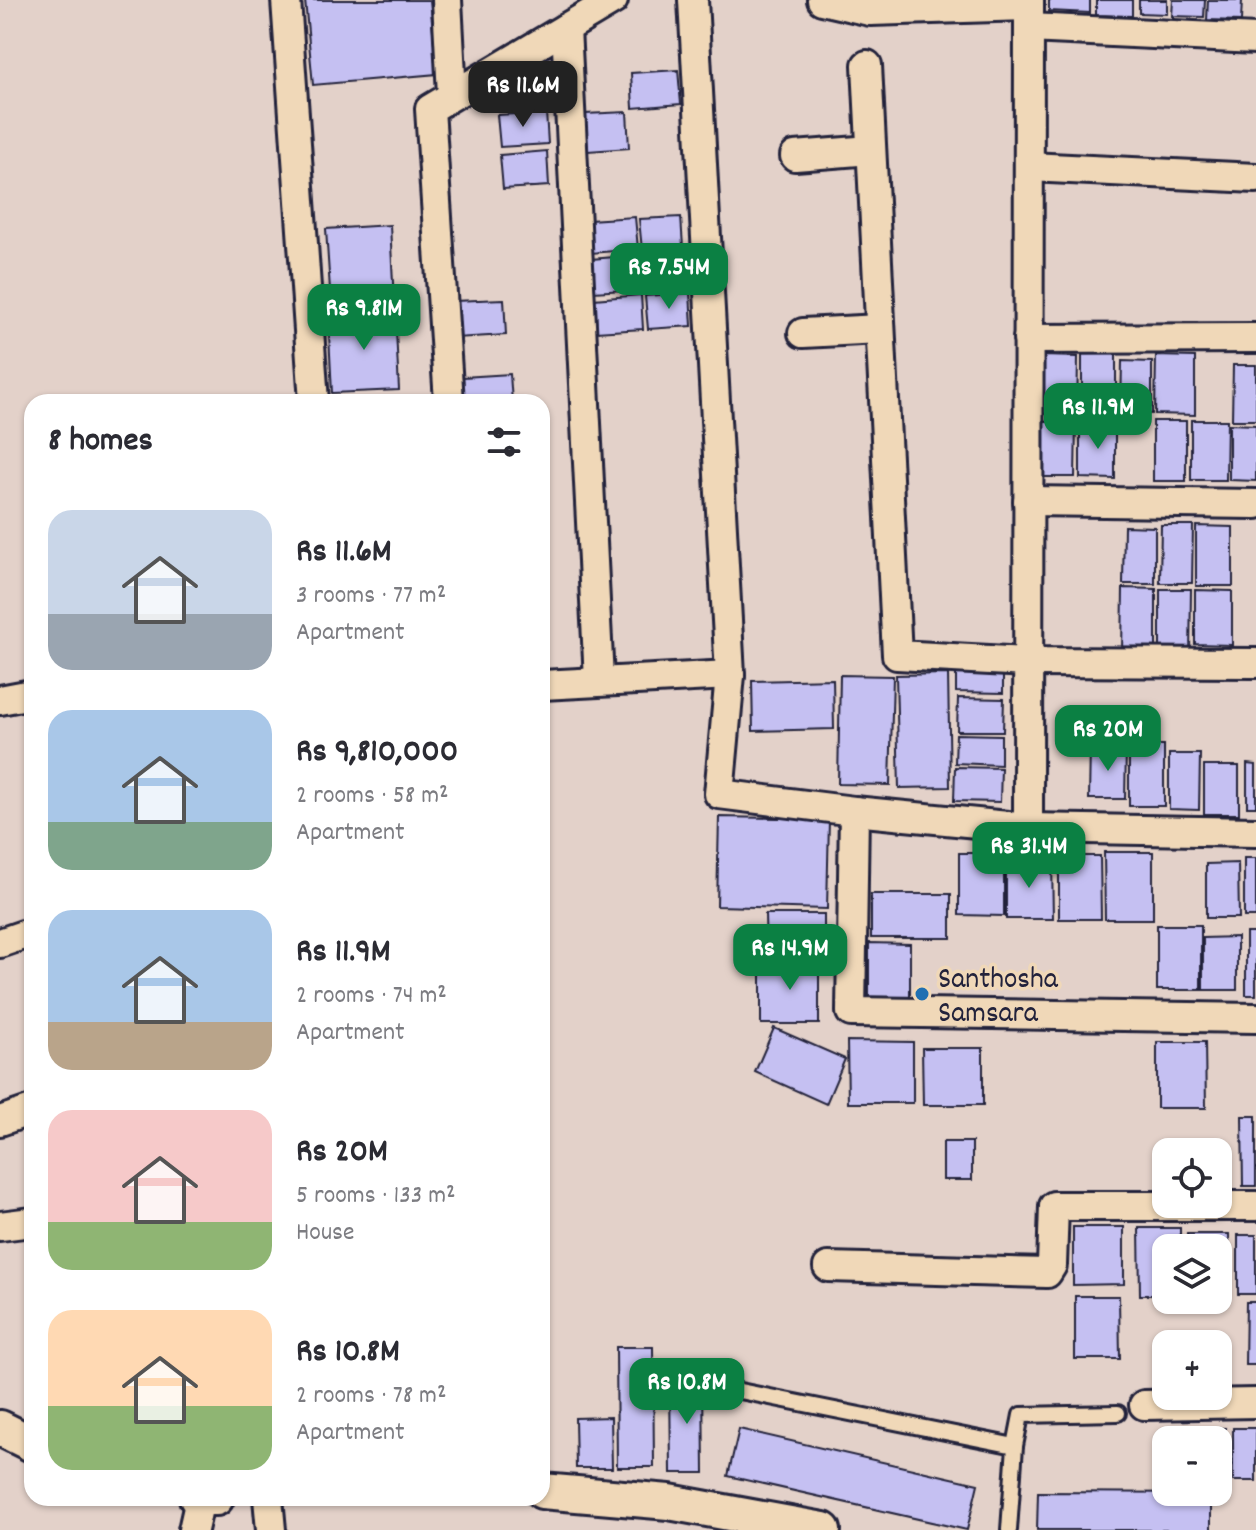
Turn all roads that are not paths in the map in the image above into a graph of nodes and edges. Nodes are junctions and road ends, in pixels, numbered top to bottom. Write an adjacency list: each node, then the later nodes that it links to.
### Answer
1 (286, 0): 19 (street)
2 (447, 0): 10 (street)
3 (613, 0): 7 (street)
4 (693, 0): 25 (street)
5 (822, 0): 6 (street)
6 (1029, 11): 8 (street); 13 (street)
7 (566, 28): 10 (street); 26 (street)
8 (1256, 39)
9 (867, 65): 11 (street)
10 (452, 95): 20 (street)
11 (871, 150): 12 (street); 15 (street)
12 (795, 156)
13 (1029, 167): 14 (street); 18 (street)
14 (1256, 178)
15 (880, 329): 16 (street); 23 (street)
16 (803, 333)
17 (1256, 338): 18 (street)
18 (1028, 339): 21 (street)
19 (314, 394)
20 (448, 394)
21 (1028, 501): 22 (street); 23 (street)
22 (1256, 504)
23 (1028, 662): 24 (street); 31 (street)
24 (1256, 663)
25 (730, 675): 26 (street); 30 (street)
26 (599, 680): 27 (street)
27 (550, 684)
28 (24, 696): 29 (street)
29 (0, 700)
30 (854, 811): 31 (street); 35 (street)
31 (1028, 828): 32 (street)
32 (1256, 832)
33 (24, 935): 34 (street)
34 (0, 943)
35 (1256, 1018)
36 (24, 1113): 37 (street)
37 (0, 1121)
38 (1256, 1206): 41 (street)
39 (24, 1223): 40 (street)
40 (0, 1226)
41 (828, 1267)
42 (740, 1391): 47 (lane)
43 (1256, 1403): 44 (street)
44 (1131, 1409): 47 (lane)
45 (0, 1428): 46 (street)
46 (24, 1440)
47 (1015, 1446): 55 (lane)
48 (550, 1492): 51 (street)
49 (198, 1506): 52 (street)
50 (269, 1506): 53 (street)
51 (776, 1525): 54 (street)
52 (193, 1530)
53 (271, 1530)
54 (823, 1530)
55 (1009, 1530)

